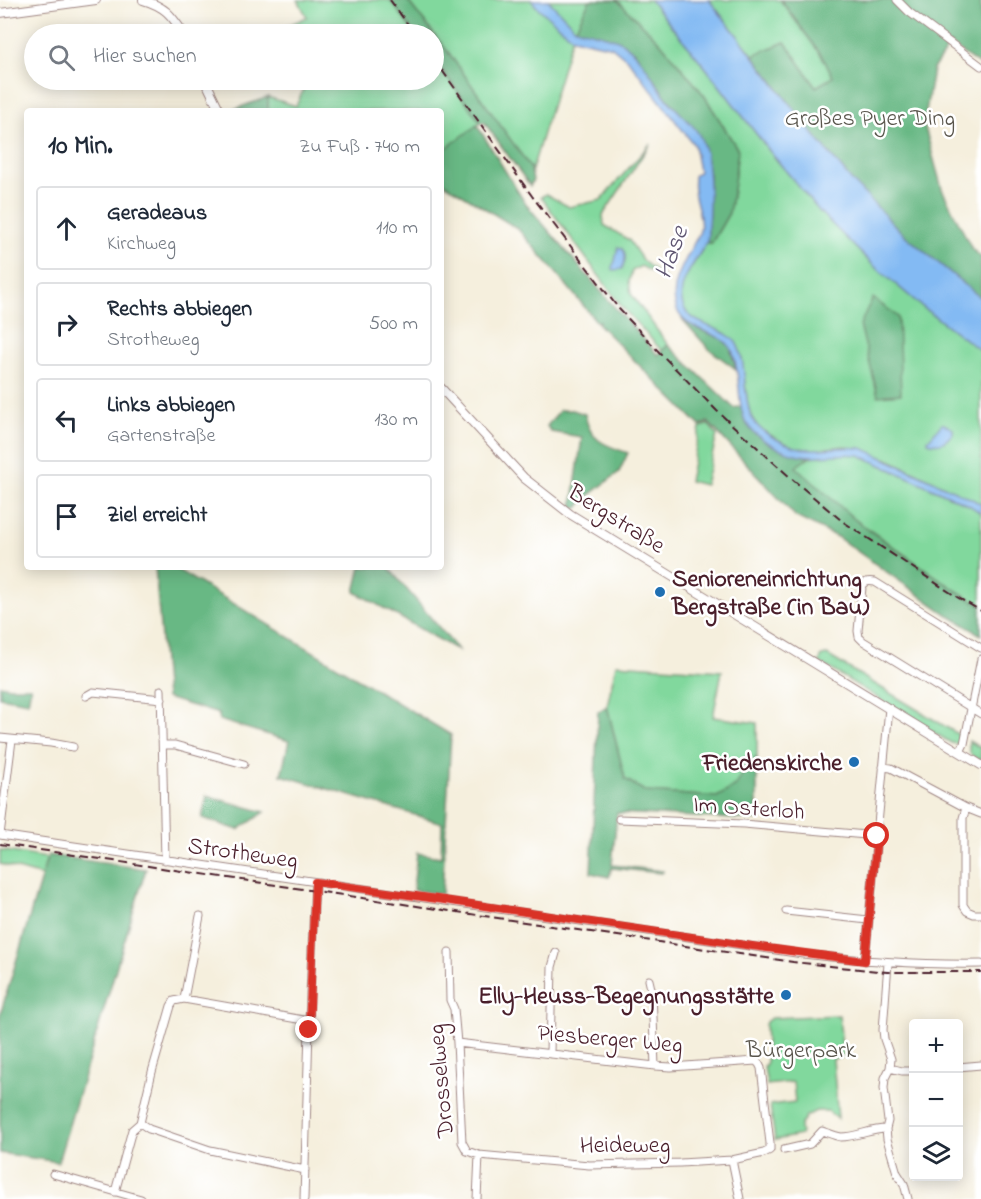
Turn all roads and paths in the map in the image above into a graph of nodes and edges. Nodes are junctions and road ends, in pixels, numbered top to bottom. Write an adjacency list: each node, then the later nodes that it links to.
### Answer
1 (96, 0): 5 (street)
2 (143, 0): 4 (street)
3 (897, 0): 7 (street)
4 (154, 2): 6 (street)
5 (0, 13)
6 (178, 24)
7 (981, 66)
8 (210, 90): 9 (street)
9 (219, 108)
10 (444, 391): 16 (street, Bergstraße)
11 (981, 648): 17 (street)
12 (981, 659): 17 (street)
13 (161, 690): 15 (street)
14 (86, 696): 15 (street)
15 (162, 699): 21 (street)
16 (889, 708): 23 (street, Bergstraße); 26 (street)
17 (971, 708): 18 (street); 23 (street)
18 (981, 714)
19 (0, 738): 20 (street)
20 (12, 740): 22 (street); 30 (street)
21 (163, 745): 24 (street); 32 (street)
22 (73, 747)
23 (960, 752): 25 (street, Bergstraße)
24 (244, 764)
25 (981, 765)
26 (883, 767): 27 (street); 31 (street)
27 (966, 808): 28 (street); 35 (street)
28 (981, 814)
29 (619, 819): 31 (street, Im Osterloh)
30 (0, 835): 32 (street, Strotheweg)
31 (877, 836): 37 (street)
32 (165, 860): 33 (street, Strotheweg)
33 (315, 882): 40 (street, Strotheweg); 45 (street)
34 (786, 911): 37 (street)
35 (981, 914)
36 (200, 916): 44 (street)
37 (868, 920): 40 (street)
38 (449, 952): 46 (street, Drosselweg)
39 (556, 953): 47 (street)
40 (865, 961): 41 (street, Strotheweg)
41 (888, 963): 42 (street, Strotheweg); 51 (street)
42 (981, 964)
43 (649, 980): 49 (street)
44 (184, 999): 45 (street); 53 (street)
45 (309, 1021): 59 (street)
46 (457, 1043): 47 (street, Piesberger Weg); 57 (street, Drosselweg)
47 (550, 1053): 49 (street, Piesberger Weg)
48 (981, 1065): 50 (street)
49 (655, 1066): 55 (street, Piesberger Weg)
50 (963, 1067)
51 (890, 1068): 52 (street); 54 (street)
52 (909, 1071)
53 (140, 1123): 59 (street); 61 (street)
54 (886, 1130): 56 (street); 66 (street)
55 (770, 1150): 58 (street, Heideweg)
56 (784, 1150)
57 (478, 1155): 58 (street, Heideweg); 64 (street, Drosselweg)
58 (732, 1160): 65 (street)
59 (305, 1170): 63 (street)
60 (53, 1174): 61 (street)
61 (115, 1192): 62 (street)
62 (141, 1199)
63 (304, 1199)
64 (477, 1199)
65 (740, 1199)
66 (908, 1199)

